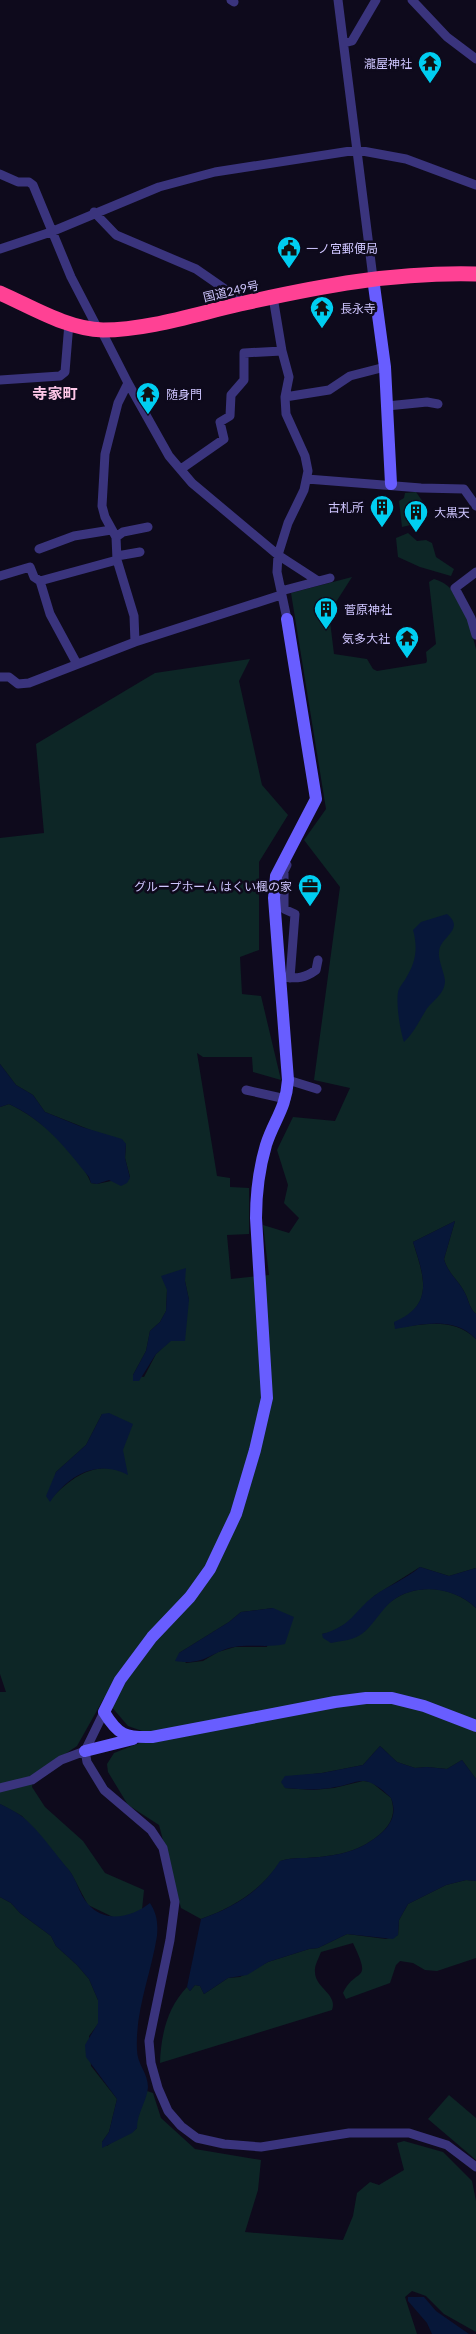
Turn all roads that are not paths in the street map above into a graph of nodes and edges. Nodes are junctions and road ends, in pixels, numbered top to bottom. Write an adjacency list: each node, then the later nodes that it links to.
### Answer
1 (338, 0): 4 (street)
2 (376, 0): 4 (street)
3 (412, 0): 5 (street)
4 (344, 43): 6 (street)
5 (476, 59)
6 (357, 150): 8 (street); 9 (street); 13 (street)
7 (0, 174): 10 (street)
8 (476, 185)
9 (94, 212): 10 (street); 16 (street)
10 (51, 232): 11 (street); 18 (street)
11 (0, 249)
12 (476, 274): 13 (highway, 国道249号)
13 (373, 278): 15 (highway, 国道249号); 20 (street)
14 (0, 293): 17 (highway, 国道249号)
15 (273, 297): 16 (highway, 国道249号); 19 (street)
16 (245, 303): 18 (highway, 国道249号)
17 (69, 324): 18 (highway, 国道249号); 21 (street)
18 (100, 329): 22 (street)
19 (282, 352): 23 (street); 26 (street)
20 (385, 367): 23 (street); 25 (street)
21 (0, 380)
22 (128, 383): 26 (street); 31 (street)
23 (285, 397): 27 (street)
24 (438, 404): 25 (street)
25 (387, 406): 28 (street)
26 (181, 469): 34 (street)
27 (307, 479): 28 (street); 34 (street)
28 (391, 484): 29 (street)
29 (476, 506)
30 (148, 527): 31 (street)
31 (113, 534): 32 (street); 35 (street)
32 (39, 549)
33 (140, 552): 35 (street)
34 (278, 556): 40 (street); 41 (street)
35 (117, 558): 39 (street); 44 (street)
36 (476, 572): 43 (street)
37 (0, 576): 39 (street)
38 (330, 578): 40 (street)
39 (40, 581): 45 (street)
40 (318, 581): 41 (street)
41 (281, 593): 42 (street); 44 (street)
42 (287, 619): 47 (street)
43 (476, 635)
44 (135, 642): 45 (street)
45 (77, 664): 46 (street)
46 (0, 677)
47 (293, 843): 49 (street); 49 (street)
48 (318, 960): 49 (street)
49 (284, 978): 50 (street)
50 (288, 1080): 51 (street); 53 (street)
51 (317, 1089)
52 (246, 1090): 53 (street)
53 (286, 1099): 54 (street)
54 (104, 1712): 56 (street); 57 (street)
55 (476, 1726): 56 (street)
56 (133, 1738): 57 (street)
57 (85, 1751): 58 (street); 59 (street)
58 (0, 1788)
59 (476, 2167)

